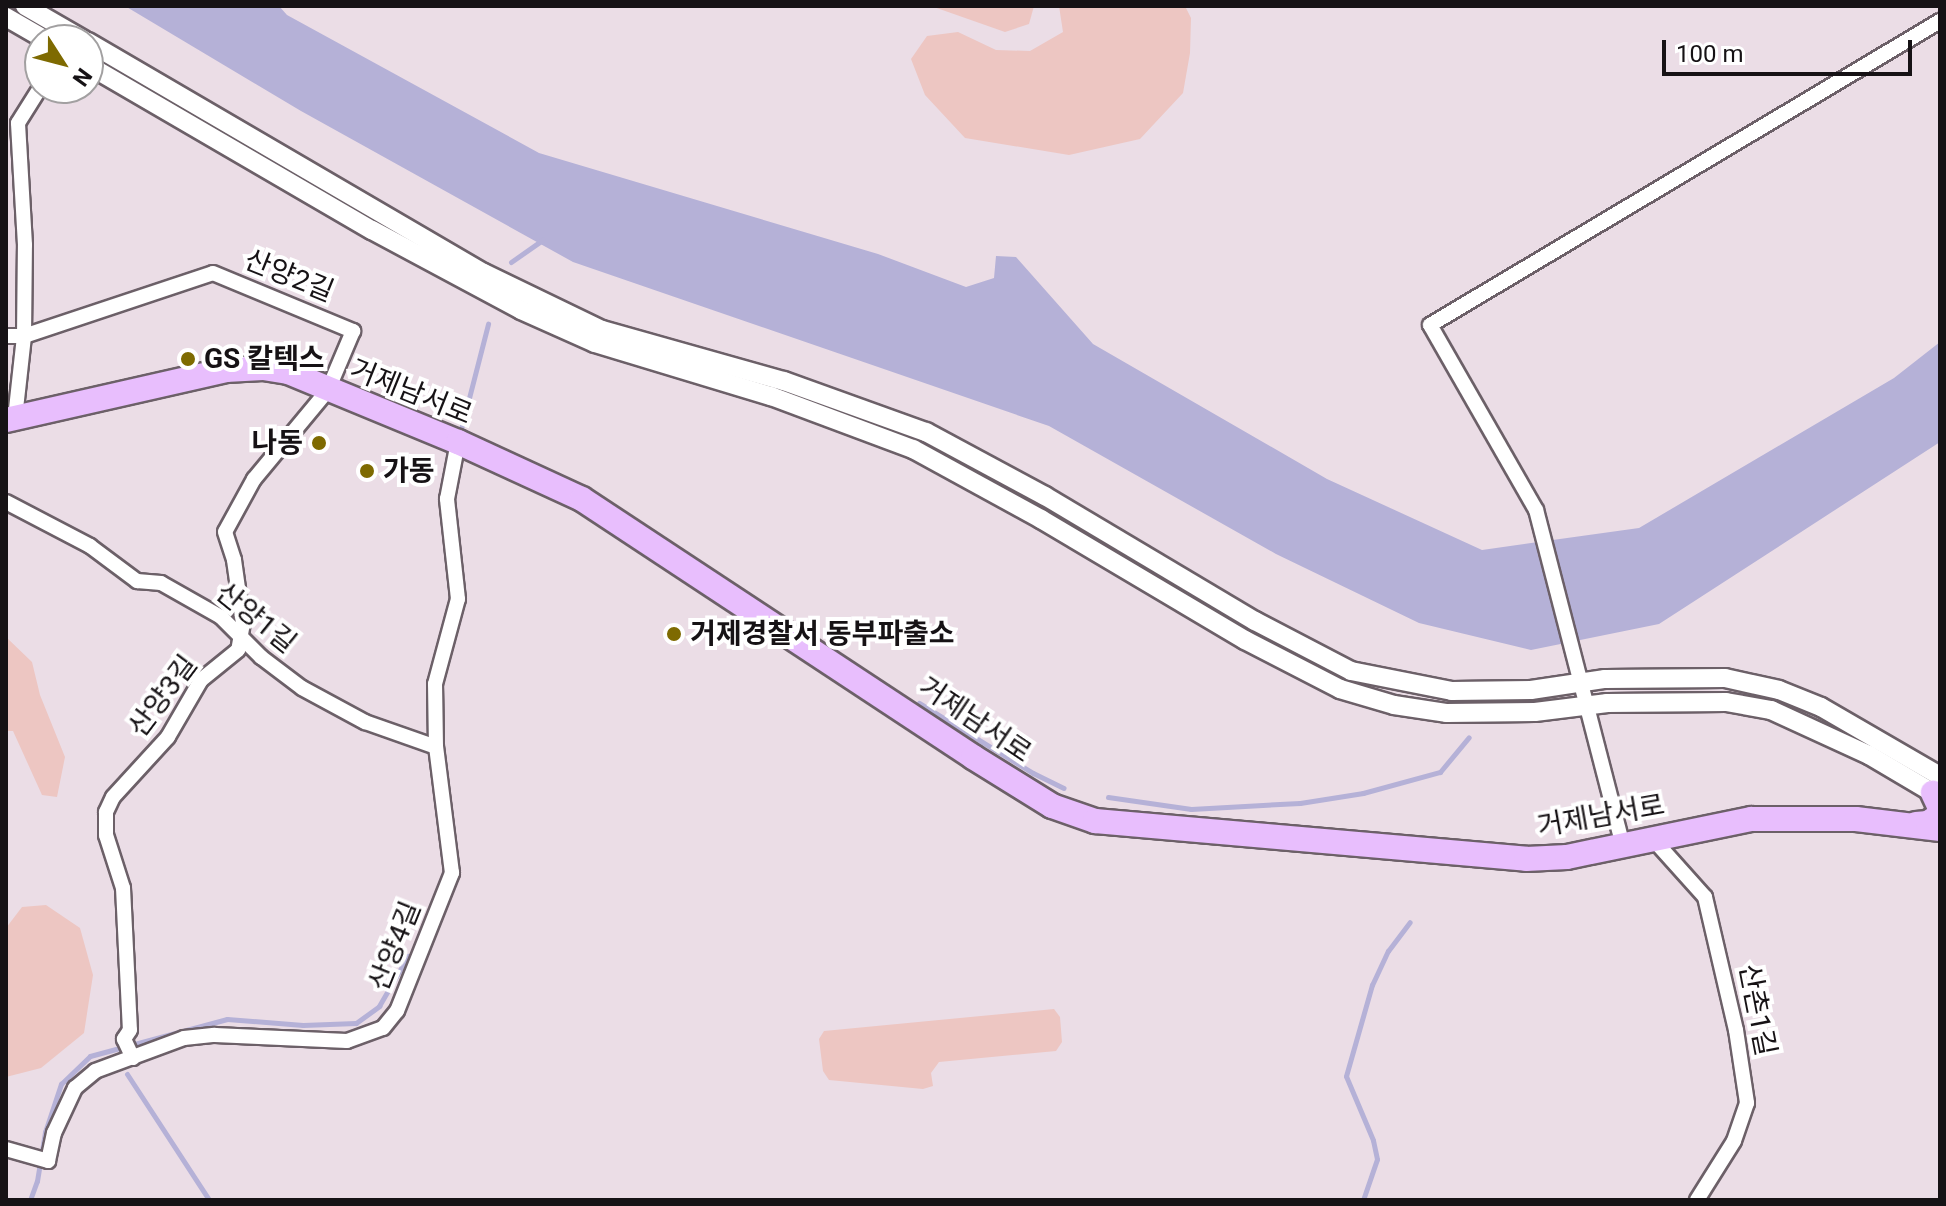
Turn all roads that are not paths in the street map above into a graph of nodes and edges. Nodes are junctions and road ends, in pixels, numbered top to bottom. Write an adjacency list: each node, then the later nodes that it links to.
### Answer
1 (25, 6): 4 (street)
2 (6, 17): 5 (street)
3 (1940, 21): 16 (street)
4 (54, 24)
5 (24, 27)
6 (104, 53): 16 (street)
7 (104, 74): 17 (street)
8 (30, 104): 10 (street)
9 (6, 336): 10 (street, 산양2길)
10 (24, 336): 11 (street, 산양2길); 12 (street)
11 (328, 390): 12 (main road, 거제남서로); 13 (main road, 거제남서로); 15 (street)
12 (10, 419)
13 (458, 442): 18 (street, 산양4길); 22 (main road, 거제남서로)
14 (6, 502): 15 (street, 산양1길)
15 (243, 636): 18 (street, 산양1길); 23 (street, 산양3길)
16 (1580, 682): 17 (street); 19 (street)
17 (1586, 706): 19 (street); 22 (street)
18 (436, 747): 23 (street, 산양4길)
19 (1938, 788): 20 (main road)
20 (1928, 827): 21 (main road, 거제남서로)
21 (1653, 839): 22 (main road, 거제남서로); 25 (street, 산촌1길)
22 (1623, 846)
23 (133, 1058): 24 (street, 산양4길)
24 (6, 1149)
25 (1697, 1200)

